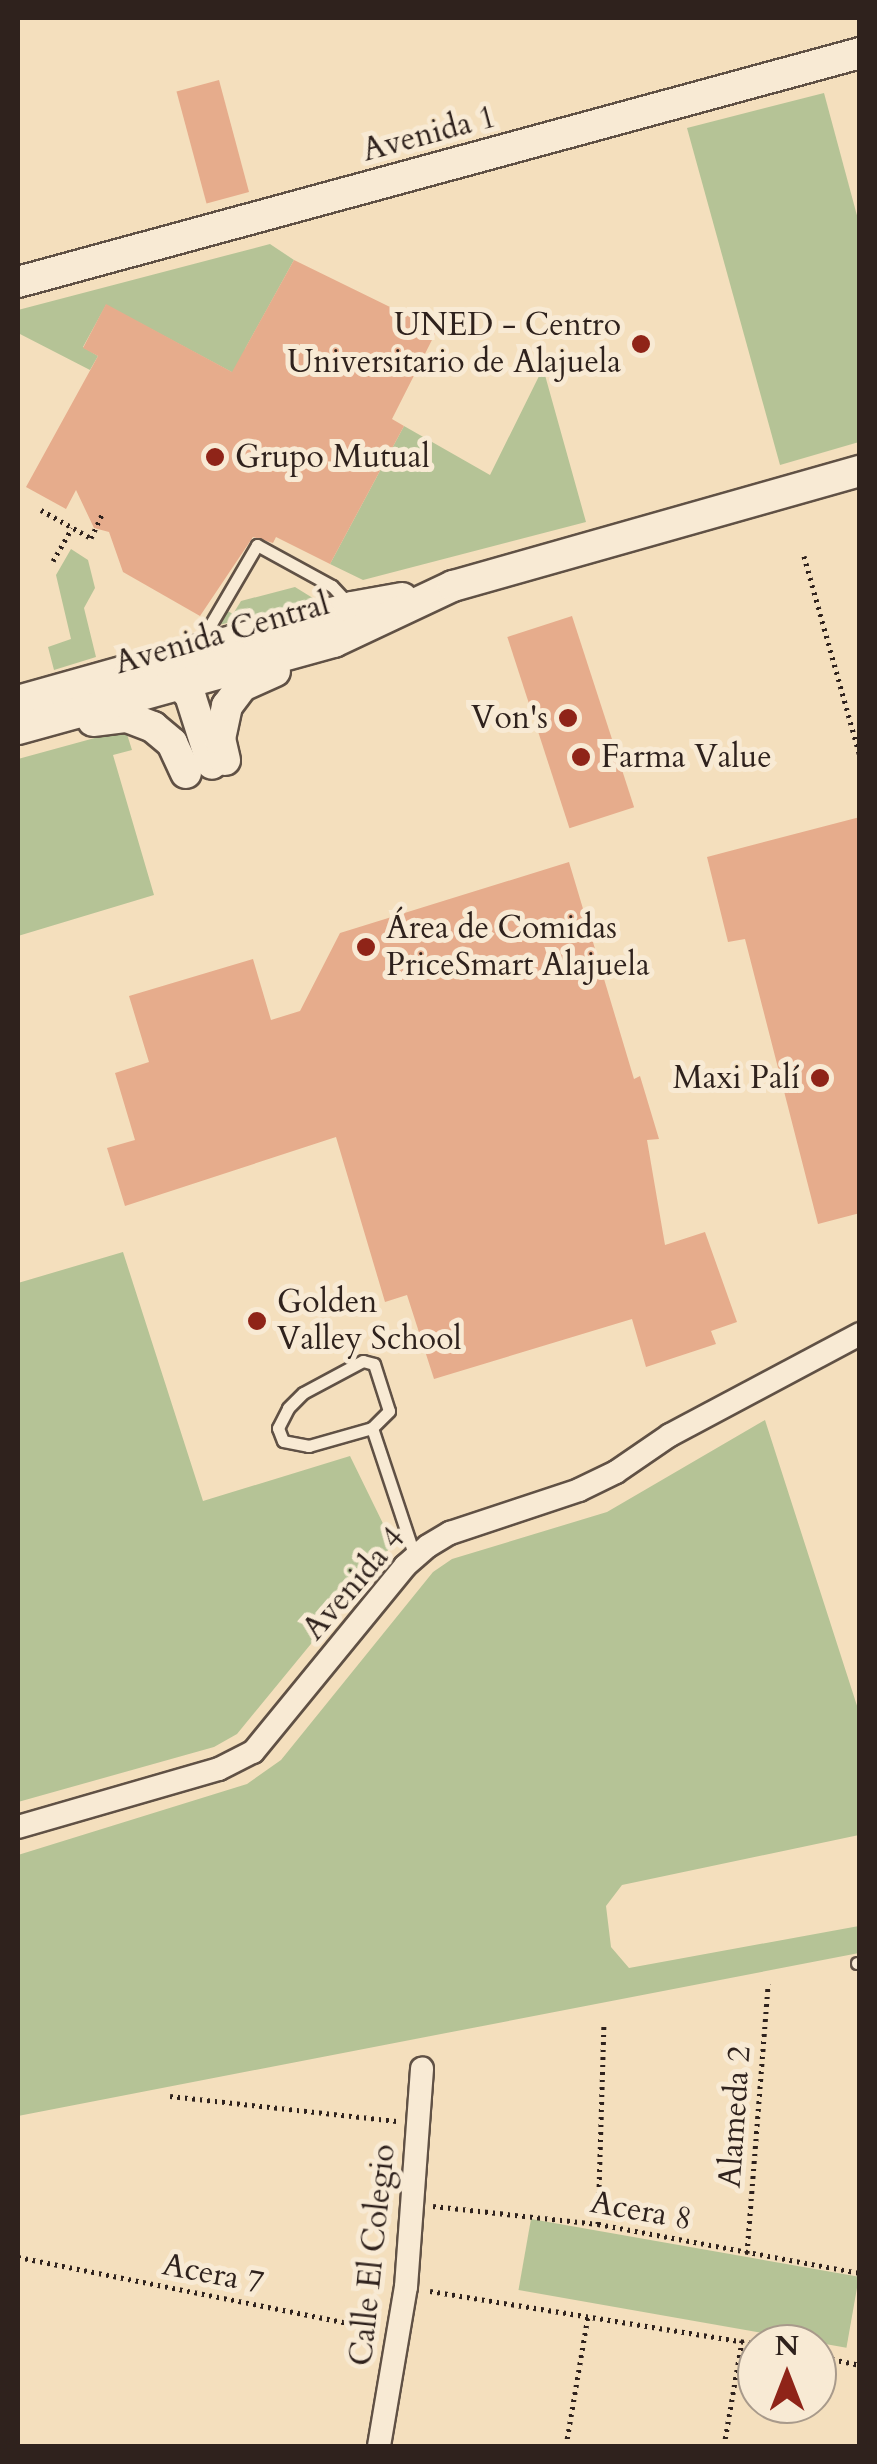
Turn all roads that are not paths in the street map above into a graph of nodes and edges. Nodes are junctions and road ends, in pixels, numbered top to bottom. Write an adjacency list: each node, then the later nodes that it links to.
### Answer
1 (860, 53): 2 (street, Avenida 1)
2 (18, 282)
3 (860, 471): 4 (street, Avenida Central)
4 (440, 591): 5 (street, Avenida Central); 6 (street, Avenida Central)
5 (352, 607): 7 (street, Avenida Central); 8 (lane); 9 (street)
6 (388, 616): 9 (street, Avenida Central); 14 (street)
7 (270, 629): 8 (street, Avenida Central); 10 (street)
8 (196, 649): 11 (street, Avenida Central)
9 (262, 662): 10 (street, Avenida Central)
10 (179, 684): 12 (street); 13 (street, Avenida Central); 14 (street)
11 (18, 701)
12 (18, 714)
13 (18, 730): 14 (street)
14 (205, 766)
15 (860, 1334): 17 (street, Avenida 4)
16 (372, 1428): 16 (lane); 17 (lane)
17 (416, 1556): 18 (street, Avenida 4)
18 (18, 1827)
19 (422, 2069): 20 (street, Calle El Colegio)
20 (379, 2446)

